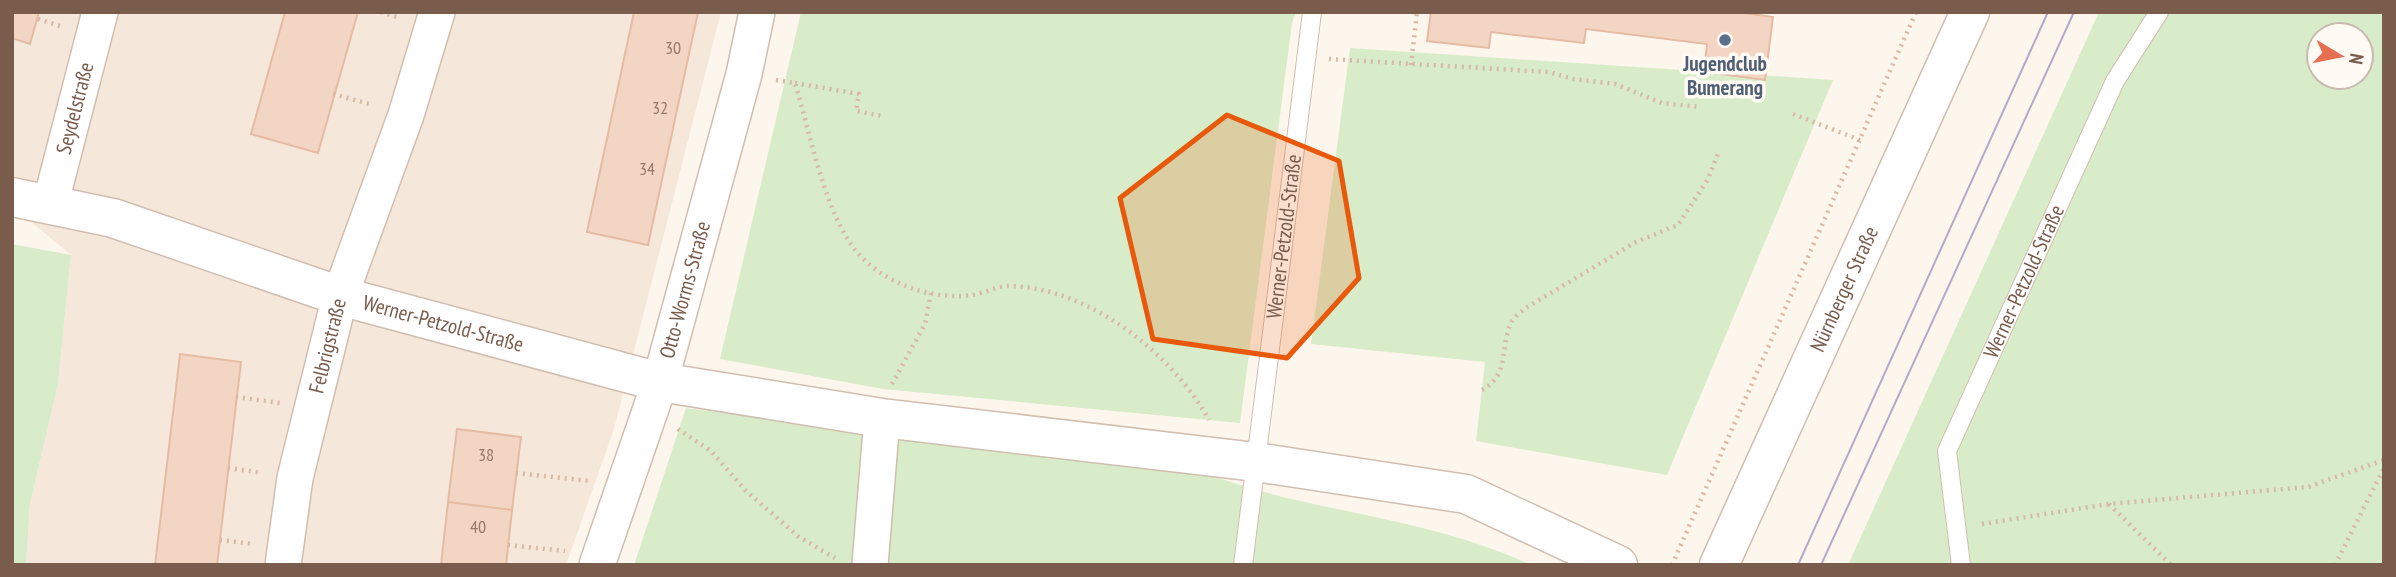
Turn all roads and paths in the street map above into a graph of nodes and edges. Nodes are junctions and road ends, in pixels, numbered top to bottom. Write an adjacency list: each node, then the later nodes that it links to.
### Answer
1 (100, 12): 19 (street, Seydelstraße)
2 (437, 12): 21 (street, Felbrigstraße)
3 (757, 12): 11 (street, Otto-Worms-Straße)
4 (1312, 12): 9 (lane, Werner-Petzold-Straße)
5 (1418, 12): 10 (path)
6 (1916, 12): 16 (path)
7 (1970, 12): 41 (street, Nürnberger Straße)
8 (2159, 12): 33 (lane, Werner-Petzold-Straße)
9 (1307, 58): 10 (path); 27 (lane, Werner-Petzold-Straße)
10 (1410, 65): 13 (path)
11 (744, 74): 12 (path); 24 (street, Otto-Worms-Straße)
12 (795, 83): 15 (path); 20 (path)
13 (1701, 107)
14 (1793, 114): 16 (path)
15 (883, 116)
16 (1860, 140): 40 (path)
17 (1718, 154): 22 (path)
18 (12, 197): 19 (street, Werner-Petzold-Straße)
19 (50, 205): 21 (street, Werner-Petzold-Straße)
20 (931, 293): 26 (path); 27 (path)
21 (340, 296): 24 (street, Werner-Petzold-Straße); 25 (street, Felbrigstraße)
22 (1482, 390)
23 (236, 397): 25 (path)
24 (655, 397): 26 (street, Werner-Petzold-Straße); 31 (street, Otto-Worms-Straße); 36 (path)
25 (312, 408): 37 (street, Felbrigstraße)
26 (882, 418): 27 (street, Werner-Petzold-Straße); 36 (street)
27 (1243, 460): 38 (lane, Werner-Petzold-Straße); 39 (street, Werner-Petzold-Straße)
28 (2384, 460): 32 (path)
29 (2384, 468): 44 (path)
30 (516, 473): 31 (path)
31 (623, 485): 35 (street, Otto-Worms-Straße)
32 (2108, 503): 33 (path); 43 (path)
33 (1957, 528): 42 (lane, Werner-Petzold-Straße)
34 (508, 545): 35 (path)
35 (599, 559)
36 (858, 563)
37 (283, 565)
38 (1243, 565)
39 (1618, 565)
40 (1672, 565)
41 (1719, 565)
42 (1961, 565)
43 (2171, 565)
44 (2334, 565)

